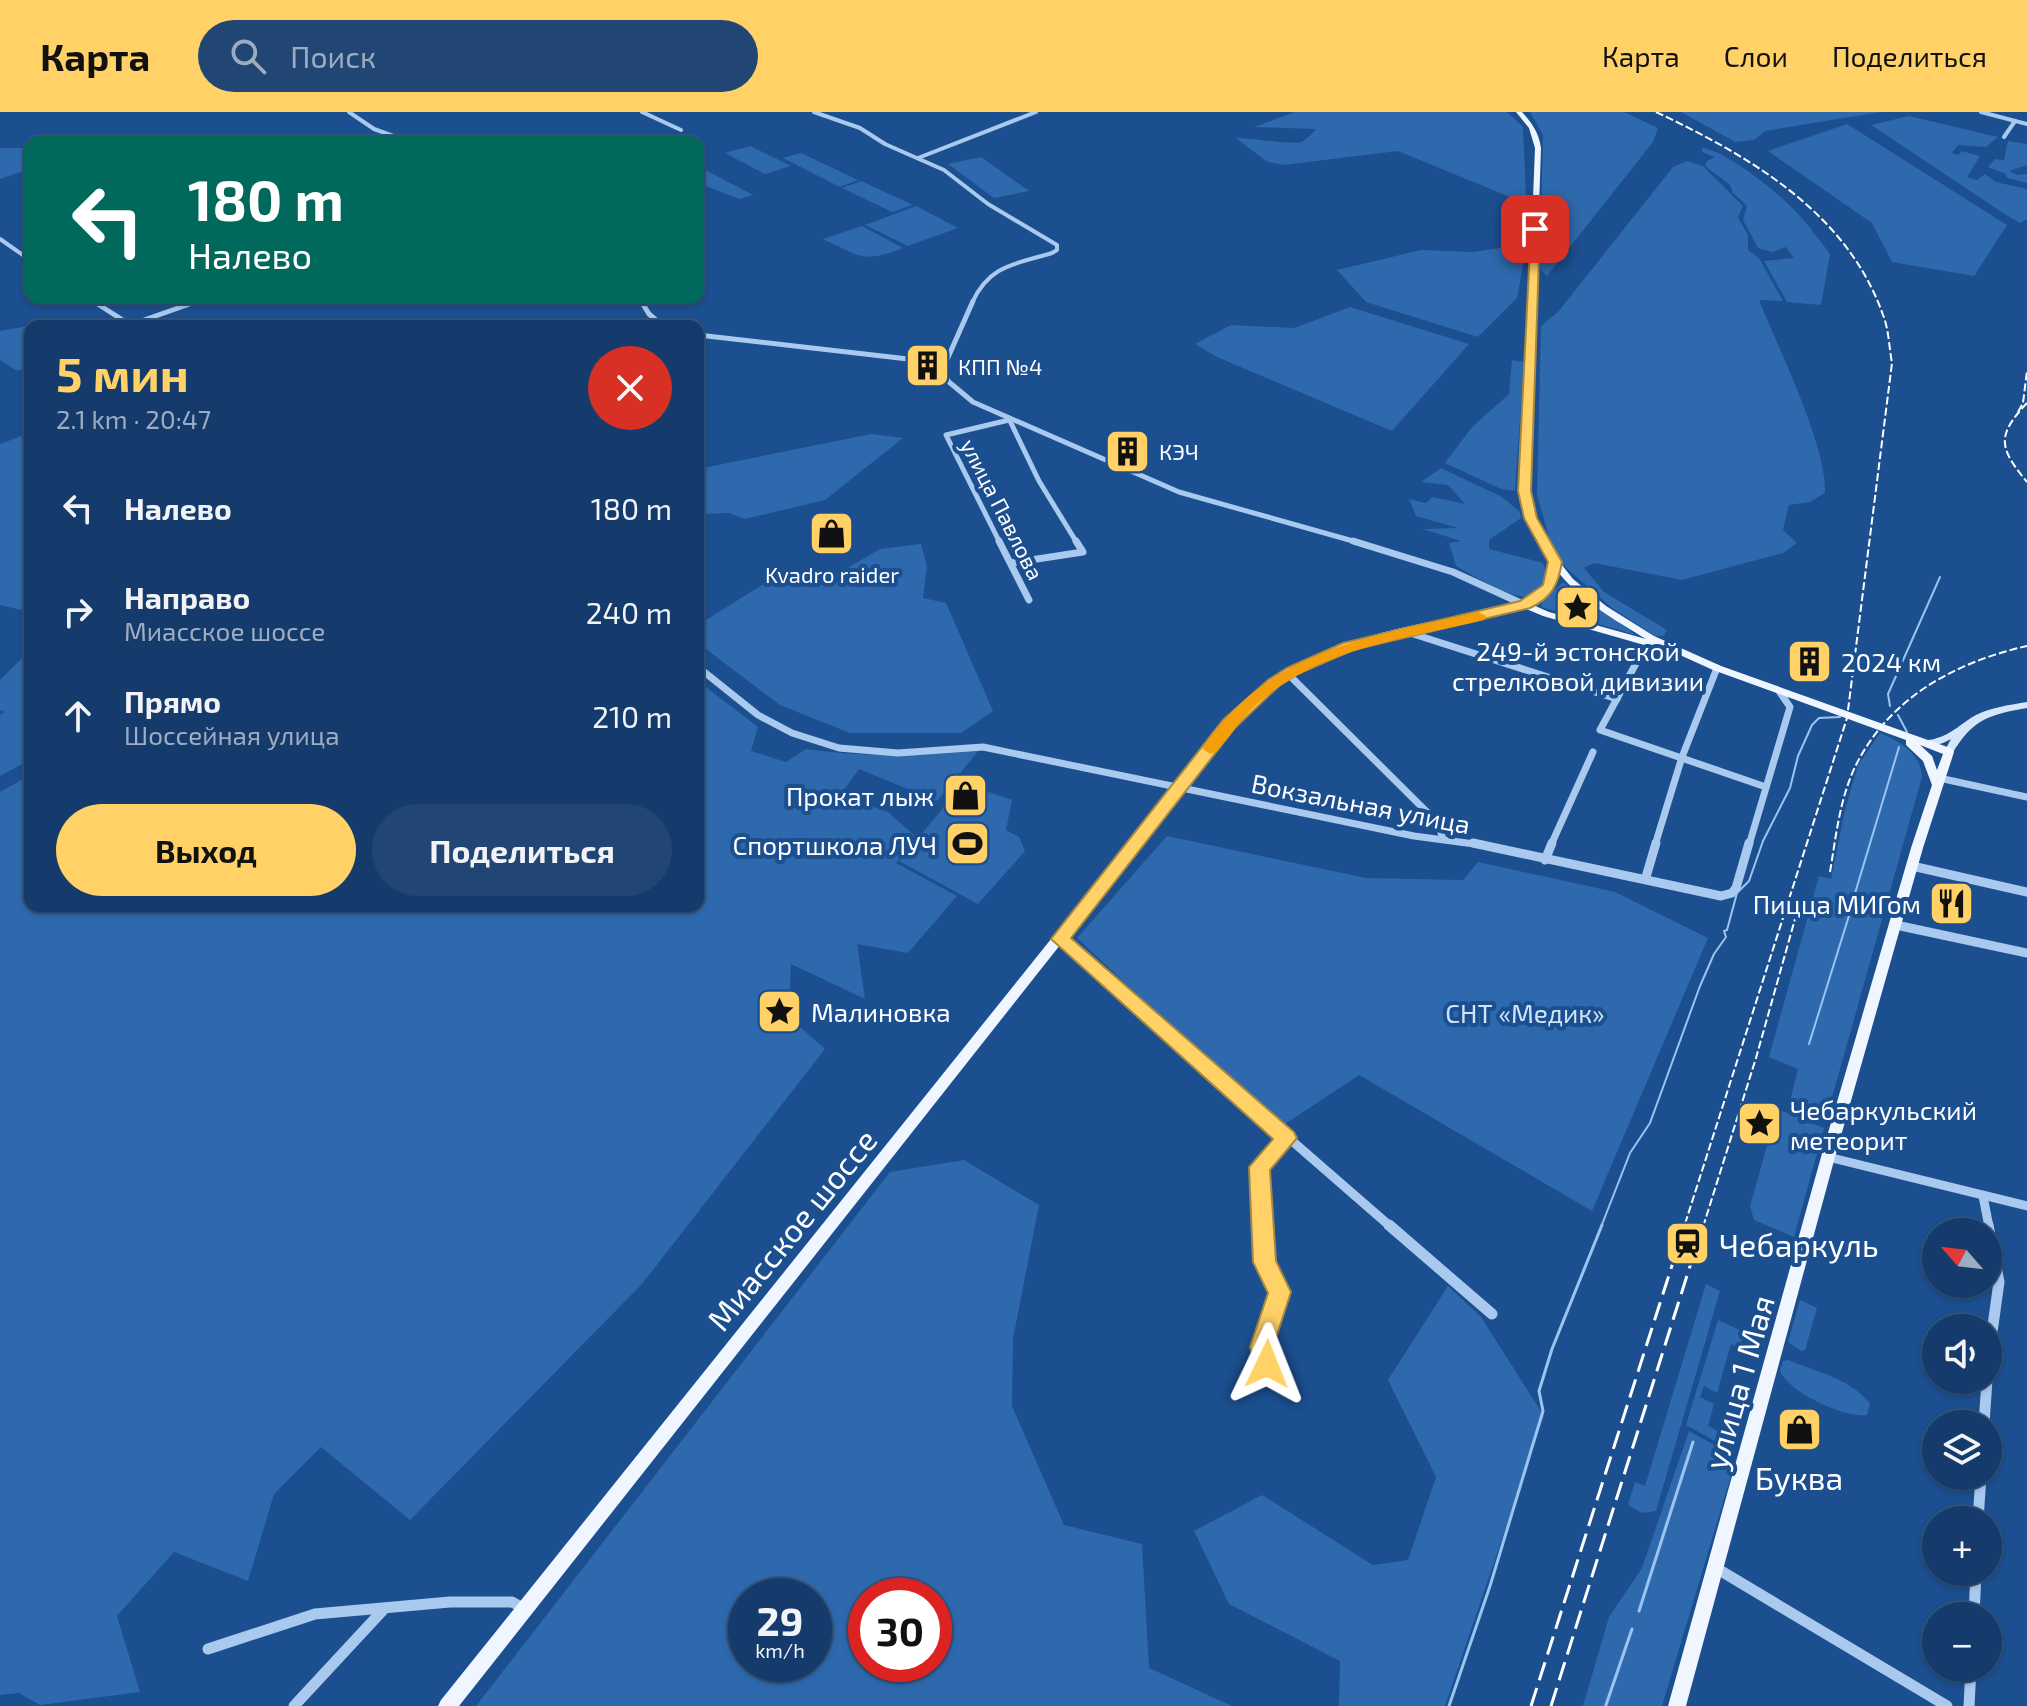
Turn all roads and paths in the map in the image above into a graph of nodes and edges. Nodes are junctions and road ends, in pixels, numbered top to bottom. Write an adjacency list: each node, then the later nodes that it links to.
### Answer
1 (349, 112): 10 (street)
2 (642, 112): 9 (street)
3 (814, 112): 12 (street)
4 (1036, 112): 12 (street)
5 (1519, 112): 26 (main road)
6 (1981, 112): 7 (street)
7 (2015, 121): 8 (street); 11 (street)
8 (2027, 124)
9 (681, 130)
10 (393, 136)
11 (2004, 137)
12 (917, 158): 22 (street)
13 (0, 239): 14 (street)
14 (24, 256)
15 (98, 304): 18 (street)
16 (190, 304): 19 (street)
17 (643, 304): 20 (street)
18 (123, 320)
19 (145, 320)
20 (656, 320)
21 (704, 336): 22 (street)
22 (943, 363): 23 (street)
23 (1010, 420): 24 (street); 25 (street); 27 (street, улица Павлова)
24 (1038, 432): 25 (street); 29 (street)
25 (1020, 444): 27 (street)
26 (1555, 562): 29 (main road); 32 (main road)
27 (1011, 563): 28 (street, улица Павлова)
28 (1029, 600)
29 (1525, 605): 30 (main road, Миасское шоссе); 31 (main road)
30 (1407, 632): 35 (main road, Миасское шоссе); 37 (street)
31 (1647, 643): 32 (main road); 37 (street)
32 (1677, 652): 33 (main road)
33 (1717, 668): 36 (main road); 43 (street)
34 (704, 672): 46 (street, Вокзальная улица)
35 (1288, 674): 46 (main road, Миасское шоссе); 48 (street)
36 (1779, 691): 40 (main road); 45 (street)
37 (1617, 699): 43 (street)
38 (2027, 705): 39 (main road)
39 (1960, 731): 40 (main road); 42 (main road)
40 (1923, 747): 42 (main road); 44 (main road)
41 (1593, 752): 49 (street)
42 (1948, 756): 44 (main road, улица 1 Мая)
43 (1682, 757): 45 (street); 51 (street)
44 (1938, 781): 47 (street); 50 (main road, улица 1 Мая)
45 (1766, 787): 51 (street, Вокзальная улица)
46 (1179, 788): 48 (street, Вокзальная улица); 54 (main road, Миасское шоссе)
47 (2027, 797)
48 (1442, 836): 49 (street, Вокзальная улица)
49 (1545, 860): 51 (street, Вокзальная улица)
50 (1912, 866): 52 (street); 53 (main road, улица 1 Мая)
51 (1646, 877)
52 (2027, 892)
53 (1896, 925): 55 (street); 57 (main road, улица 1 Мая)
54 (1060, 939): 56 (street); 65 (main road, Миасское шоссе)
55 (2027, 953)
56 (1286, 1138): 60 (street); 62 (street)
57 (1828, 1157): 58 (street); 63 (main road, улица 1 Мая)
58 (1983, 1196): 59 (street); 61 (street)
59 (2027, 1206)
60 (1492, 1314)
61 (1995, 1314)
62 (1272, 1381)
63 (1715, 1568): 70 (main road, улица 1 Мая); 71 (street)
64 (384, 1609): 65 (street); 66 (street); 68 (street)
65 (525, 1609): 69 (main road, Миасское шоссе)
66 (208, 1649)
67 (1970, 1682): 72 (street)
68 (294, 1706)
69 (447, 1706)
70 (1677, 1706)
71 (1947, 1706)
72 (1969, 1706)

